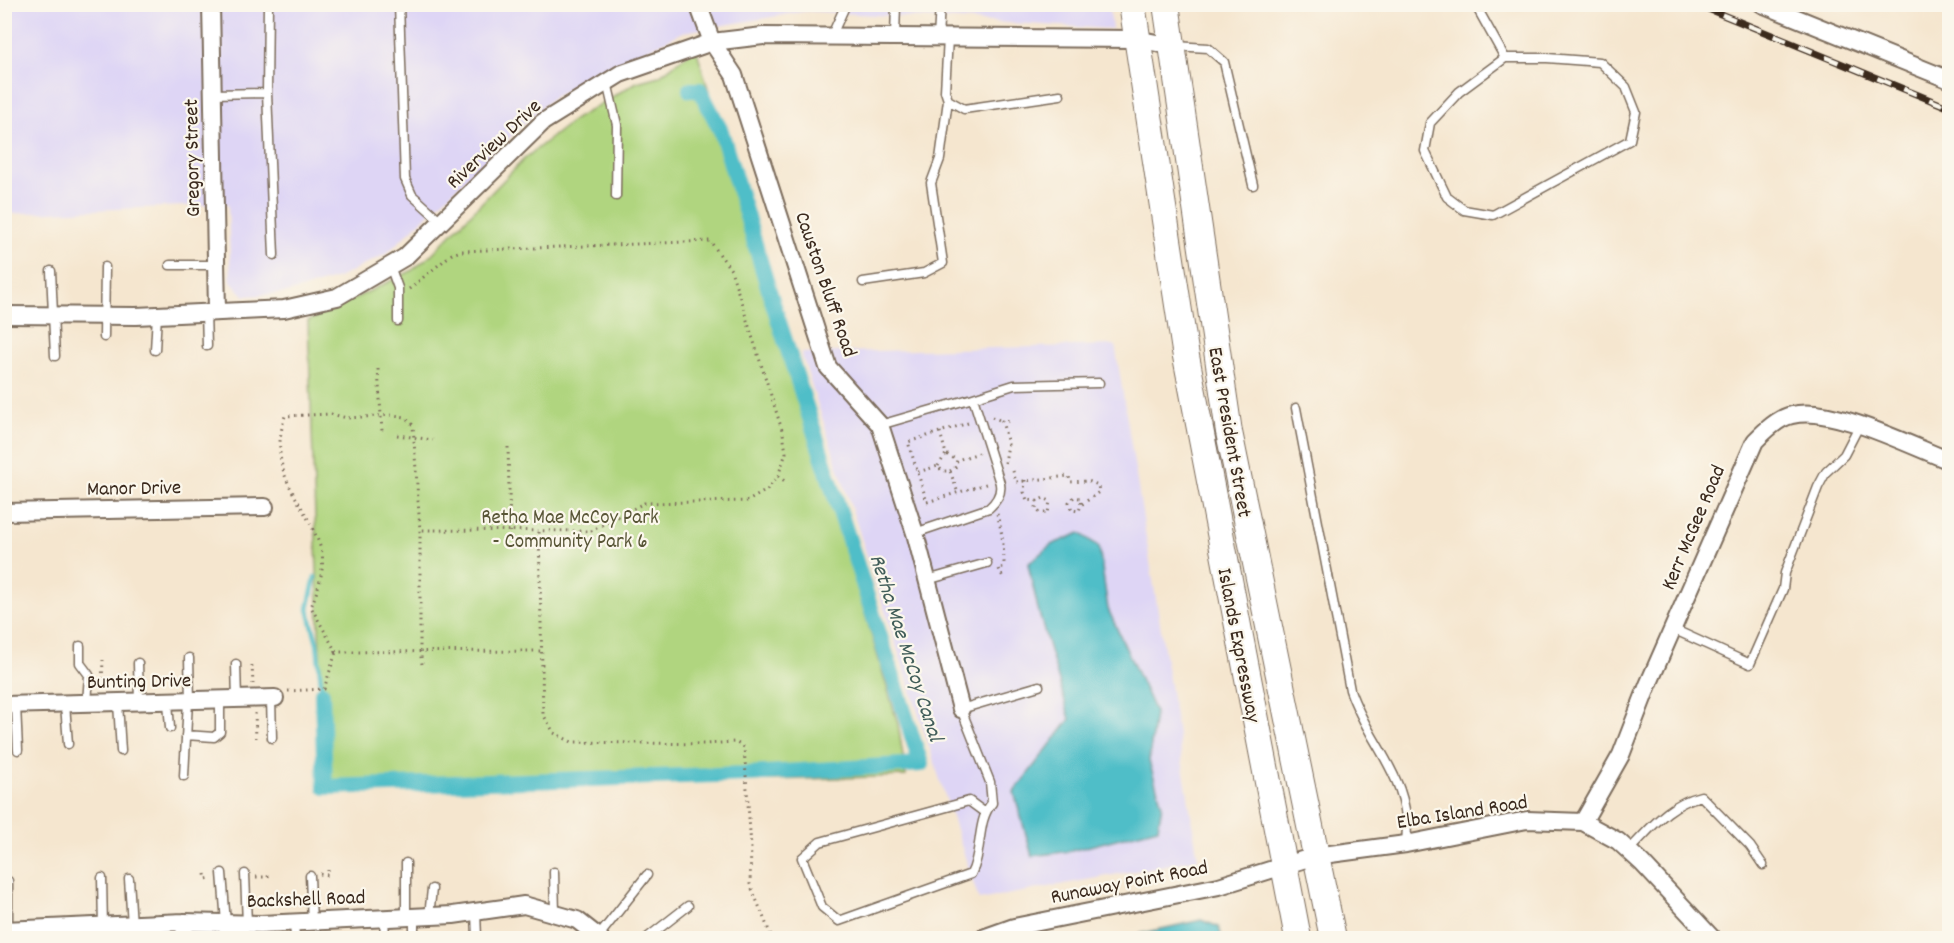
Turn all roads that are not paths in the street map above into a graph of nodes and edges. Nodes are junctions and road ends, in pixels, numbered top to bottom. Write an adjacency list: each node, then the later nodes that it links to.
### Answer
1 (211, 4): 22 (street, Gregory Street)
2 (268, 4): 21 (lane)
3 (399, 4): 27 (lane)
4 (698, 4): 16 (street, Causton Bluff Road)
5 (846, 4): 12 (lane)
6 (896, 4): 13 (lane)
7 (940, 4): 14 (lane)
8 (1132, 4): 15 (main road, East President Street)
9 (1167, 4): 17 (main road, East President Street)
10 (1475, 4): 18 (lane)
11 (1762, 4): 19 (street)
12 (831, 37): 13 (street, Riverview Drive); 16 (street, Riverview Drive)
13 (895, 37): 14 (street, Riverview Drive)
14 (943, 38): 15 (street, Riverview Drive); 24 (lane)
15 (1136, 39): 17 (street, Riverview Drive); 44 (main road, East President Street)
16 (712, 42): 20 (street, Riverview Drive); 49 (street, Causton Bluff Road)
17 (1172, 46): 25 (lane); 84 (main road, East President Street)
18 (1505, 58): 18 (lane)
19 (1950, 80)
20 (607, 82): 26 (lane); 27 (street, Riverview Drive)
21 (267, 93): 22 (lane); 28 (lane)
22 (212, 94): 30 (street, Gregory Street)
23 (1060, 95): 24 (lane)
24 (948, 100): 34 (lane)
25 (1253, 185)
26 (616, 196)
27 (442, 222): 31 (street, Riverview Drive)
28 (273, 255)
29 (170, 265): 30 (lane)
30 (216, 265): 35 (street, Gregory Street)
31 (390, 266): 35 (street, Riverview Drive); 40 (lane)
32 (105, 267): 39 (lane)
33 (51, 271): 38 (lane)
34 (863, 282)
35 (212, 311): 37 (street, Riverview Drive); 42 (lane)
36 (4, 315): 38 (street, Riverview Drive)
37 (157, 315): 39 (street, Riverview Drive); 43 (lane)
38 (54, 316): 39 (street, Riverview Drive); 45 (lane)
39 (105, 316): 41 (lane)
40 (398, 321)
41 (104, 337)
42 (207, 346)
43 (155, 350)
44 (1185, 351): 86 (main road, Islands Expressway)
45 (55, 356)
46 (1099, 382): 47 (lane)
47 (973, 398): 49 (lane); 54 (lane)
48 (1296, 408): 82 (lane)
49 (880, 424): 54 (street, Causton Bluff Road)
50 (1859, 426): 51 (street, Kerr McGee Road); 57 (street, Kerr McGee Road); 57 (lane)
51 (1950, 461)
52 (265, 507): 53 (street, Manor Drive)
53 (4, 512)
54 (915, 533): 56 (street, Causton Bluff Road)
55 (987, 563): 56 (lane)
56 (927, 580): 72 (street, Causton Bluff Road)
57 (1673, 629): 81 (street, Kerr McGee Road)
58 (80, 646): 70 (lane)
59 (189, 658): 65 (lane)
60 (138, 663): 66 (lane)
61 (236, 664): 64 (lane)
62 (1039, 686): 72 (lane)
63 (267, 698): 64 (street, Bunting Drive); 75 (lane)
64 (229, 700): 65 (street, Bunting Drive); 74 (lane)
65 (189, 701): 67 (street, Bunting Drive); 74 (lane)
66 (139, 702): 67 (street, Bunting Drive); 68 (street, Bunting Drive)
67 (168, 702): 73 (lane)
68 (118, 703): 70 (street, Bunting Drive); 78 (lane)
69 (65, 704): 70 (street, Bunting Drive); 71 (street, Bunting Drive); 76 (lane)
70 (87, 704)
71 (10, 705): 77 (lane)
72 (961, 709): 80 (lane)
73 (170, 728)
74 (186, 735): 79 (lane)
75 (272, 738)
76 (68, 744)
77 (18, 750)
78 (121, 751)
79 (184, 776)
80 (984, 812): 80 (lane)
81 (1583, 822): 82 (street, Elba Island Road); 83 (street, Elba Island Road)
82 (1406, 844): 84 (street, Elba Island Road)
83 (1628, 851): 87 (lane); 118 (street, Elba Island Road)
84 (1315, 856): 86 (street, Elba Island Road); 117 (main road)
85 (406, 863): 100 (lane)
86 (1282, 864): 115 (street, Runaway Point Road); 116 (main road, Islands Expressway)
87 (1763, 865)
88 (554, 872): 99 (lane)
89 (222, 873): 104 (lane)
90 (245, 874): 104 (lane)
91 (647, 875): 110 (lane)
92 (310, 876): 102 (lane)
93 (102, 878): 103 (lane)
94 (129, 879): 105 (lane)
95 (8, 881): 106 (lane)
96 (432, 888): 100 (lane)
97 (688, 906): 114 (lane)
98 (476, 912): 99 (street, Backshell Road); 100 (street, Backshell Road); 113 (lane)
99 (555, 913): 110 (street, Backshell Road)
100 (416, 917): 101 (street, Backshell Road); 112 (lane)
101 (384, 918): 102 (street, Backshell Road); 111 (lane)
102 (312, 922): 108 (street, Backshell Road)
103 (103, 927): 105 (street, Backshell Road); 109 (street, Backshell Road)
104 (239, 927): 107 (street, Backshell Road); 108 (street, Backshell Road)
105 (135, 929): 107 (street, Backshell Road)
106 (6, 930): 109 (street, Backshell Road)
107 (184, 930)
108 (294, 931)
109 (77, 933)
110 (599, 938)
111 (385, 939)
112 (414, 939)
113 (477, 939)
114 (647, 939)
115 (983, 939)
116 (1298, 939)
117 (1333, 939)
118 (1712, 939)

